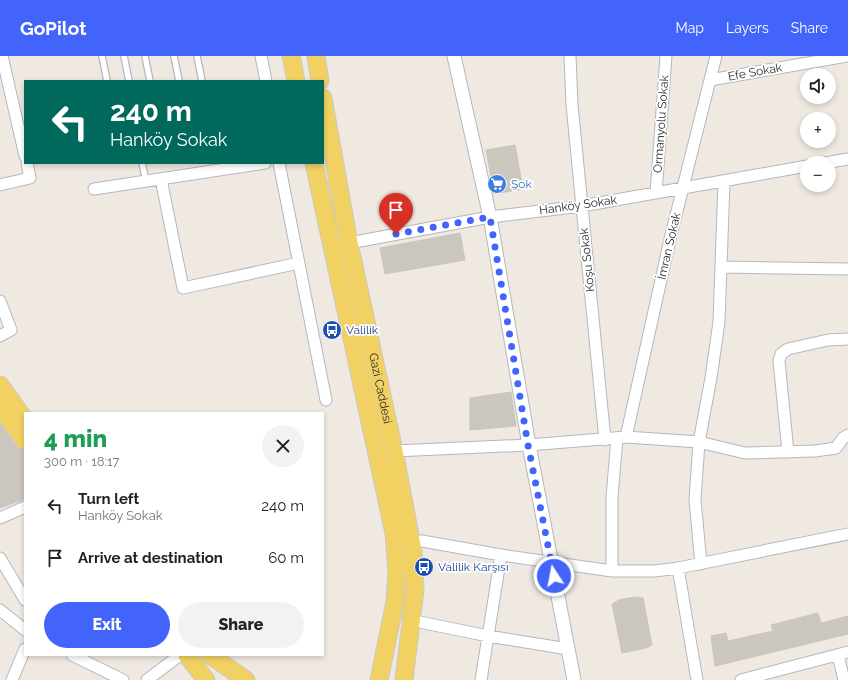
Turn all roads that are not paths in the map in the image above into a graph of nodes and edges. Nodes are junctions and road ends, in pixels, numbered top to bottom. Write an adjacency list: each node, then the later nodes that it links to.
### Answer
1 (2, 56): 25 (street)
2 (102, 56): 15 (lane)
3 (124, 56): 16 (lane)
4 (145, 56): 17 (lane)
5 (174, 56): 18 (lane)
6 (197, 56): 19 (lane)
7 (261, 56): 20 (street)
8 (291, 56): 21 (main road)
9 (316, 56): 22 (main road)
10 (454, 56): 42 (street)
11 (570, 56): 41 (street, Koşu Sokak)
12 (666, 56): 40 (street, Ormanyolu Sokak)
13 (716, 56): 23 (street, İmran Sokak)
14 (848, 56): 23 (street, Efe Sokak)
15 (107, 80)
16 (128, 80)
17 (150, 80)
18 (179, 80)
19 (202, 80)
20 (266, 80)
21 (296, 80)
22 (320, 80)
23 (710, 80): 38 (street, İmran Sokak)
24 (324, 104): 43 (main road, Gazi Caddesi)
25 (24, 152)
26 (848, 159): 27 (street)
27 (836, 161)
28 (27, 164): 37 (street)
29 (142, 164): 35 (lane)
30 (258, 164): 34 (street)
31 (279, 164): 44 (street)
32 (314, 164): 90 (main road, Gazi Caddesi)
33 (800, 167): 36 (street, Hanköy Sokak)
34 (161, 179): 35 (street); 44 (street)
35 (146, 181): 39 (street)
36 (724, 182): 38 (street, Hanköy Sokak); 45 (street)
37 (0, 185)
38 (682, 188): 40 (street, Hanköy Sokak); 55 (street, İmran Sokak)
39 (94, 189)
40 (656, 193): 41 (street, Hanköy Sokak)
41 (582, 206): 42 (street, Hanköy Sokak); 57 (street, Koşu Sokak)
42 (490, 217): 43 (street, Hanköy Sokak); 59 (street)
43 (349, 243): 60 (main road, Gazi Caddesi)
44 (299, 264): 51 (street)
45 (722, 267): 46 (street); 58 (street)
46 (848, 269)
47 (0, 301): 48 (street)
48 (0, 336)
49 (848, 339): 61 (street)
50 (0, 385): 53 (main road)
51 (326, 400)
52 (0, 407): 56 (main road)
53 (24, 419)
54 (848, 435): 61 (street)
55 (621, 438): 57 (street); 58 (street); 71 (street, İmran Sokak)
56 (24, 440)
57 (605, 440): 59 (street)
58 (699, 442): 61 (street); 69 (street)
59 (528, 445): 60 (street); 68 (street)
60 (394, 451): 65 (main road, Gazi Caddesi)
61 (788, 452)
62 (24, 507): 63 (street)
63 (0, 518)
64 (848, 534): 69 (street)
65 (411, 541): 66 (street); 74 (main road, Gazi Caddesi)
66 (501, 555): 68 (street); 76 (street)
67 (0, 558): 72 (street)
68 (551, 562): 71 (street); 77 (street)
69 (701, 564): 70 (street)
70 (678, 568): 71 (street); 93 (street)
71 (612, 571)
72 (24, 598)
73 (1, 613): 75 (street)
74 (410, 620): 76 (street); 91 (main road, Gazi Caddesi)
75 (24, 629)
76 (488, 636): 77 (street); 92 (street)
77 (568, 649): 84 (street)
78 (24, 651): 85 (street)
79 (843, 653): 94 (street); 95 (street)
80 (74, 656): 86 (street)
81 (179, 656): 87 (street)
82 (188, 656): 88 (main road)
83 (211, 656): 89 (main road)
84 (573, 678)
85 (12, 680)
86 (123, 680)
87 (147, 680)
88 (206, 680)
89 (246, 680)
90 (379, 680)
91 (404, 680)
92 (481, 680)
93 (697, 680)
94 (741, 680)
95 (844, 680)

